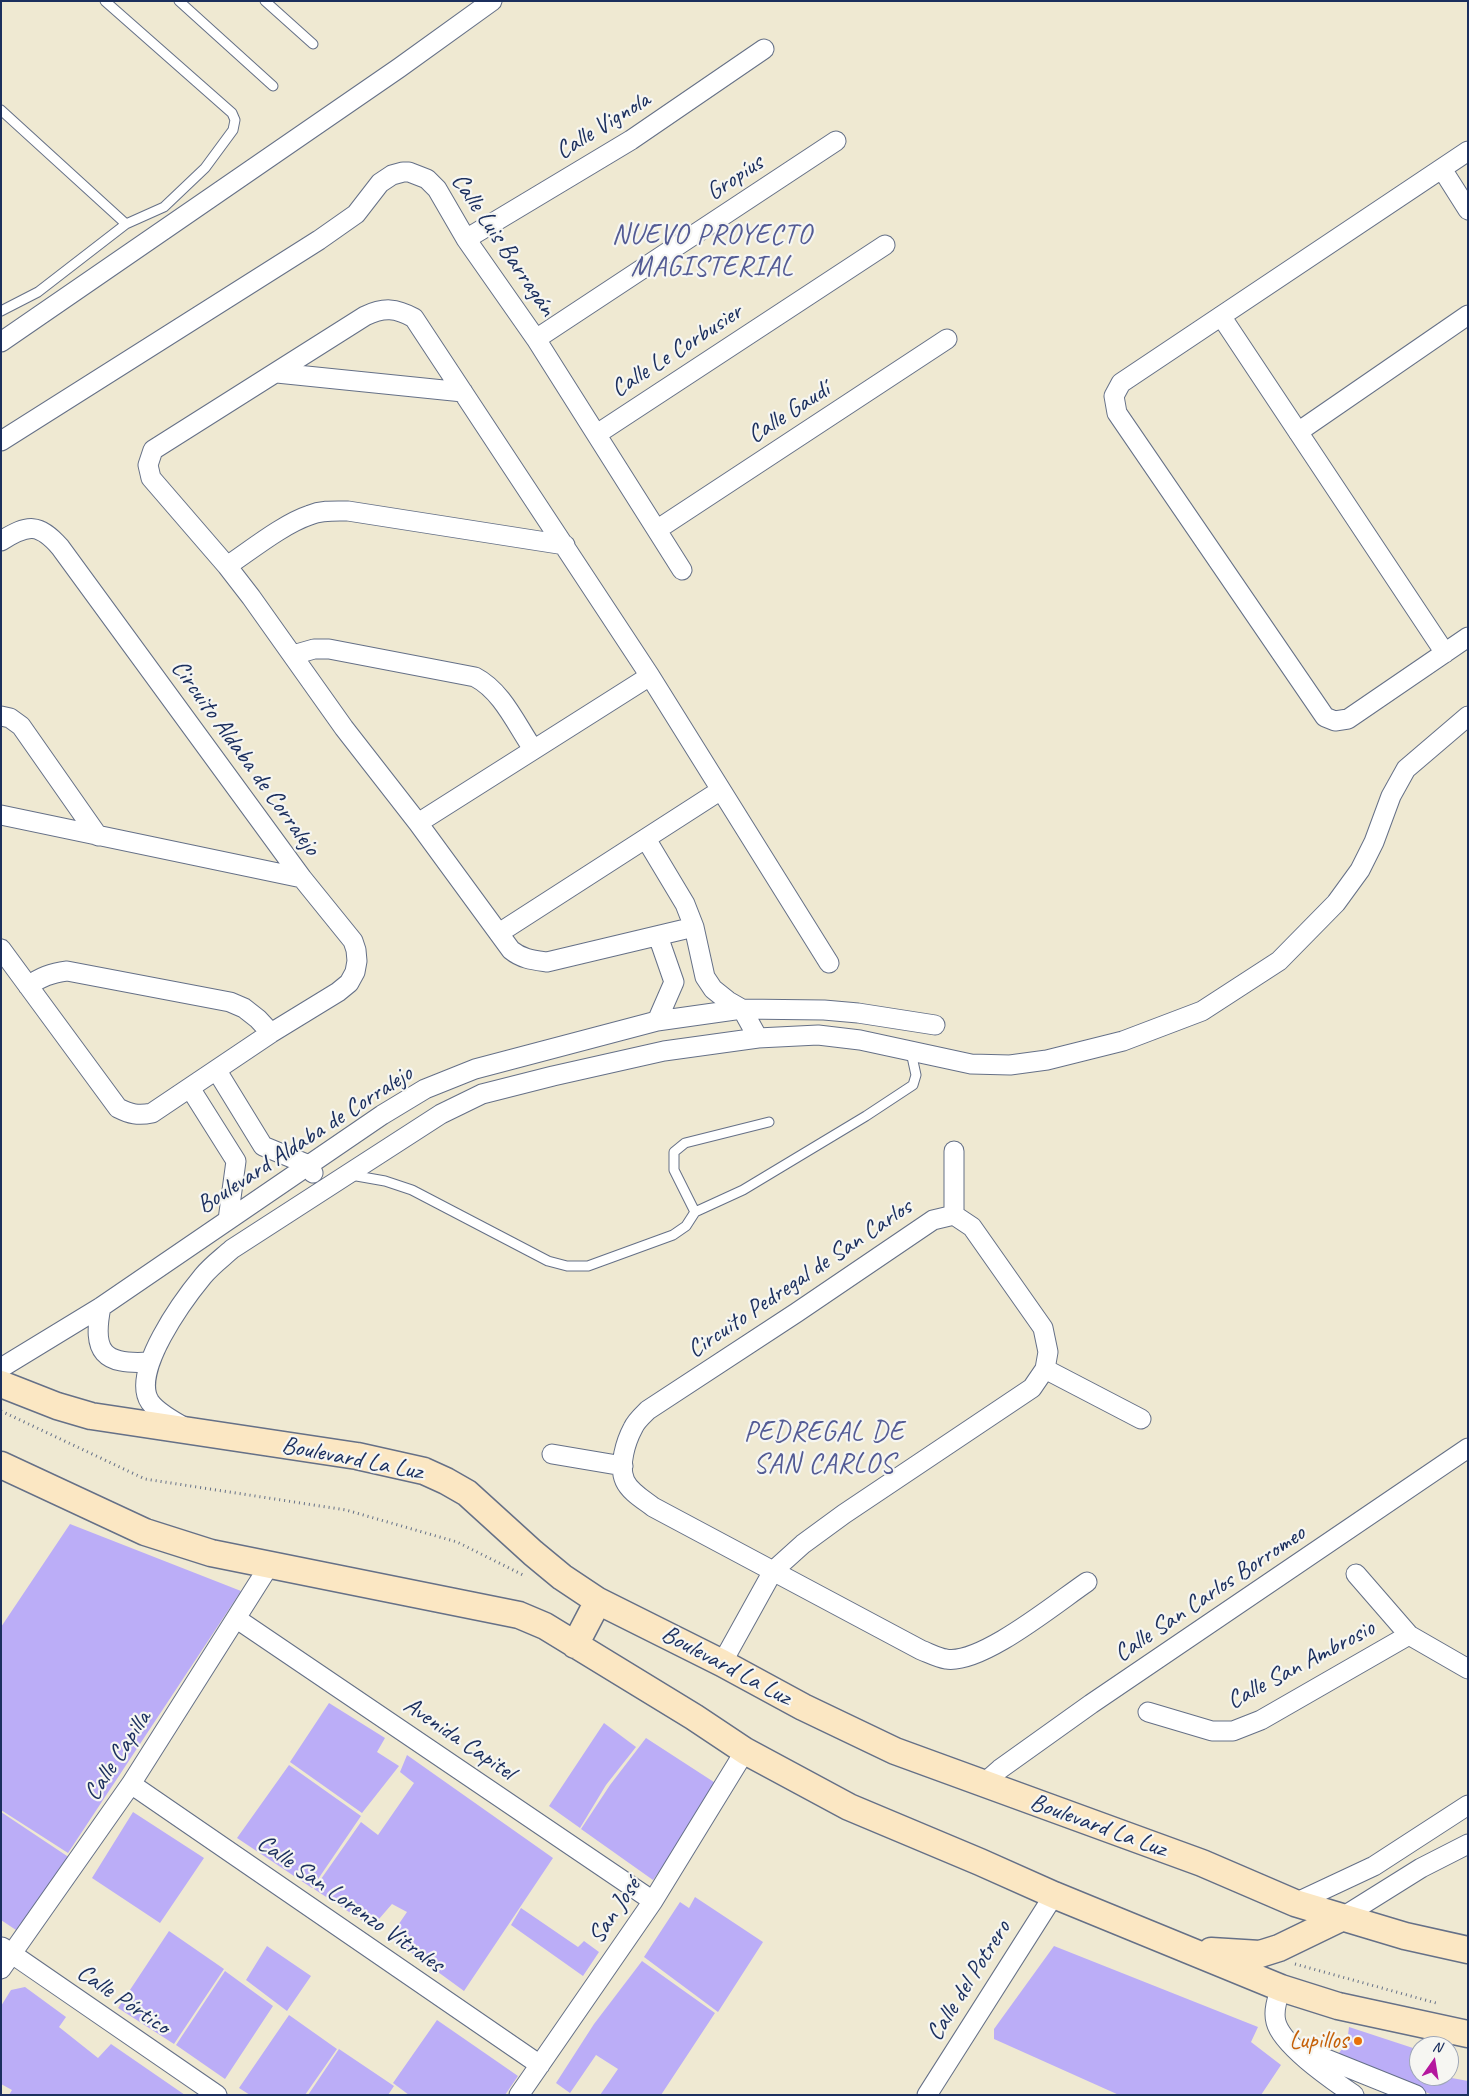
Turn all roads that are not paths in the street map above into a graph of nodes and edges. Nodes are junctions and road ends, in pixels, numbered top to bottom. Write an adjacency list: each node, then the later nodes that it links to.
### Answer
1 (105, 1): 13 (lane)
2 (179, 1): 7 (lane)
3 (265, 1): 5 (lane)
4 (492, 1): 21 (street)
5 (313, 44)
6 (764, 49): 14 (street, Calle Vignola)
7 (273, 86)
8 (1, 110): 13 (lane)
9 (836, 141): 19 (street, Gropíus)
10 (1468, 151): 11 (street)
11 (1442, 169): 12 (street); 18 (street)
12 (1468, 210)
13 (126, 224): 16 (lane)
14 (466, 239): 19 (street, Calle Luis Barragán); 26 (street, Calle Luis Barragán)
15 (885, 245): 25 (street, Calle Le Corbusier)
16 (1, 311)
17 (1468, 315): 24 (street)
18 (1221, 316): 24 (street); 33 (street)
19 (536, 339): 25 (street, Calle Luis Barragán)
20 (947, 339): 27 (street, Calle Gaudí)
21 (1, 342)
22 (277, 373): 23 (street); 23 (street); 30 (street)
23 (462, 392): 29 (street)
24 (1298, 432): 33 (street)
25 (597, 434): 27 (street, Calle Luis Barragán)
26 (1, 441)
27 (658, 529): 31 (street, Calle Luis Barragán)
28 (1, 541): 44 (street, Circuito Aldaba de Corralejo)
29 (565, 545): 30 (street); 35 (street)
30 (227, 566): 34 (street)
31 (682, 570)
32 (1468, 637): 33 (street)
33 (1445, 653)
34 (293, 655): 38 (street); 41 (street)
35 (650, 676): 38 (street); 39 (street)
36 (1, 716): 42 (street)
37 (1468, 716): 58 (street, Boulevard Aldaba de Corralejo)
38 (533, 749): 41 (street)
39 (721, 790): 43 (street); 49 (street)
40 (1, 815): 42 (street)
41 (418, 823): 46 (street)
42 (98, 836): 44 (street)
43 (646, 839): 45 (street); 46 (street)
44 (302, 878): 56 (street, Circuito Aldaba de Corralejo)
45 (694, 927): 47 (street); 50 (street)
46 (499, 933): 47 (street)
47 (658, 936): 51 (street)
48 (1, 949): 52 (street, Circuito Aldaba de Corralejo)
49 (829, 964)
50 (705, 977): 51 (street); 53 (street)
51 (674, 982): 54 (street)
52 (28, 986): 56 (street); 60 (street, Circuito Aldaba de Corralejo)
53 (742, 1010): 54 (street, Boulevard Aldaba de Corralejo); 55 (street, Boulevard Aldaba de Corralejo); 57 (street)
54 (657, 1021): 65 (street, Boulevard Aldaba de Corralejo)
55 (935, 1025)
56 (271, 1033): 59 (street, Circuito Aldaba de Corralejo)
57 (758, 1038): 58 (street, Boulevard Aldaba de Corralejo); 66 (street, Boulevard Aldaba de Corralejo)
58 (911, 1052): 68 (lane)
59 (217, 1071): 60 (street, Circuito Aldaba de Corralejo); 62 (street)
60 (190, 1088): 64 (street)
61 (769, 1122): 68 (lane)
62 (263, 1146): 64 (street); 65 (street)
63 (954, 1151): 69 (street)
64 (236, 1161): 70 (street)
65 (309, 1165): 67 (street); 70 (street, Boulevard Aldaba de Corralejo)
66 (346, 1174): 67 (street, Boulevard Aldaba de Corralejo); 68 (lane)
67 (323, 1189): 72 (street, Boulevard Aldaba de Corralejo)
68 (695, 1212)
69 (954, 1215): 74 (street, Circuito Pedregal de San Carlos); 81 (street, Circuito Pedregal de San Carlos)
70 (228, 1220): 71 (street, Boulevard Aldaba de Corralejo)
71 (101, 1307): 72 (street); 73 (street, Boulevard Aldaba de Corralejo)
72 (149, 1362): 77 (street, Boulevard Aldaba de Corralejo)
73 (1, 1368)
74 (1045, 1369): 76 (street); 83 (street)
75 (1, 1384): 77 (main road, Boulevard La Luz)
76 (1141, 1419)
77 (191, 1432): 86 (main road, Boulevard La Luz)
78 (1468, 1448): 95 (street, Calle San Carlos Borromeo)
79 (552, 1454): 81 (street)
80 (1, 1466): 82 (main road)
81 (623, 1466): 83 (street)
82 (269, 1566): 87 (street, Calle Capilla); 89 (main road)
83 (773, 1571): 85 (street); 90 (street)
84 (1356, 1574): 88 (street)
85 (1086, 1582)
86 (598, 1601): 89 (main road); 90 (main road, Boulevard La Luz)
87 (236, 1619): 94 (street, Calle Capilla); 101 (street, Avenida Capitel)
88 (1410, 1635): 91 (street, Calle San Ambrosio); 92 (street, Calle San Ambrosio)
89 (575, 1645): 93 (main road)
90 (722, 1663): 95 (main road, Boulevard La Luz)
91 (1468, 1669)
92 (1148, 1712)
93 (745, 1751): 100 (main road); 101 (street, San José)
94 (131, 1784): 107 (street, Calle Capilla); 111 (street, Calle San Lorenzo Vitrales)
95 (982, 1784): 102 (main road, Boulevard La Luz)
96 (1468, 1805): 98 (street)
97 (1468, 1844): 99 (street)
98 (1374, 1866): 99 (street); 102 (street)
99 (1390, 1887): 103 (street)
100 (1054, 1895): 105 (main road); 114 (street, Calle del Potrero)
101 (652, 1901): 111 (street, San José)
102 (1294, 1902): 103 (main road, Boulevard La Luz); 104 (main road)
103 (1341, 1918): 104 (main road); 106 (main road, Boulevard La Luz)
104 (1296, 1940): 105 (main road); 108 (main road)
105 (1183, 1948): 108 (main road)
106 (1468, 1950)
107 (5, 1957): 112 (street, Calle Pórtico)
108 (1281, 1988): 109 (main road); 110 (street)
109 (1468, 2034)
110 (1291, 2045): 115 (street); 116 (street)
111 (540, 2065): 113 (street, San José)
112 (217, 2095)
113 (519, 2095)
114 (927, 2095)
115 (1354, 2095)
116 (1416, 2095)

